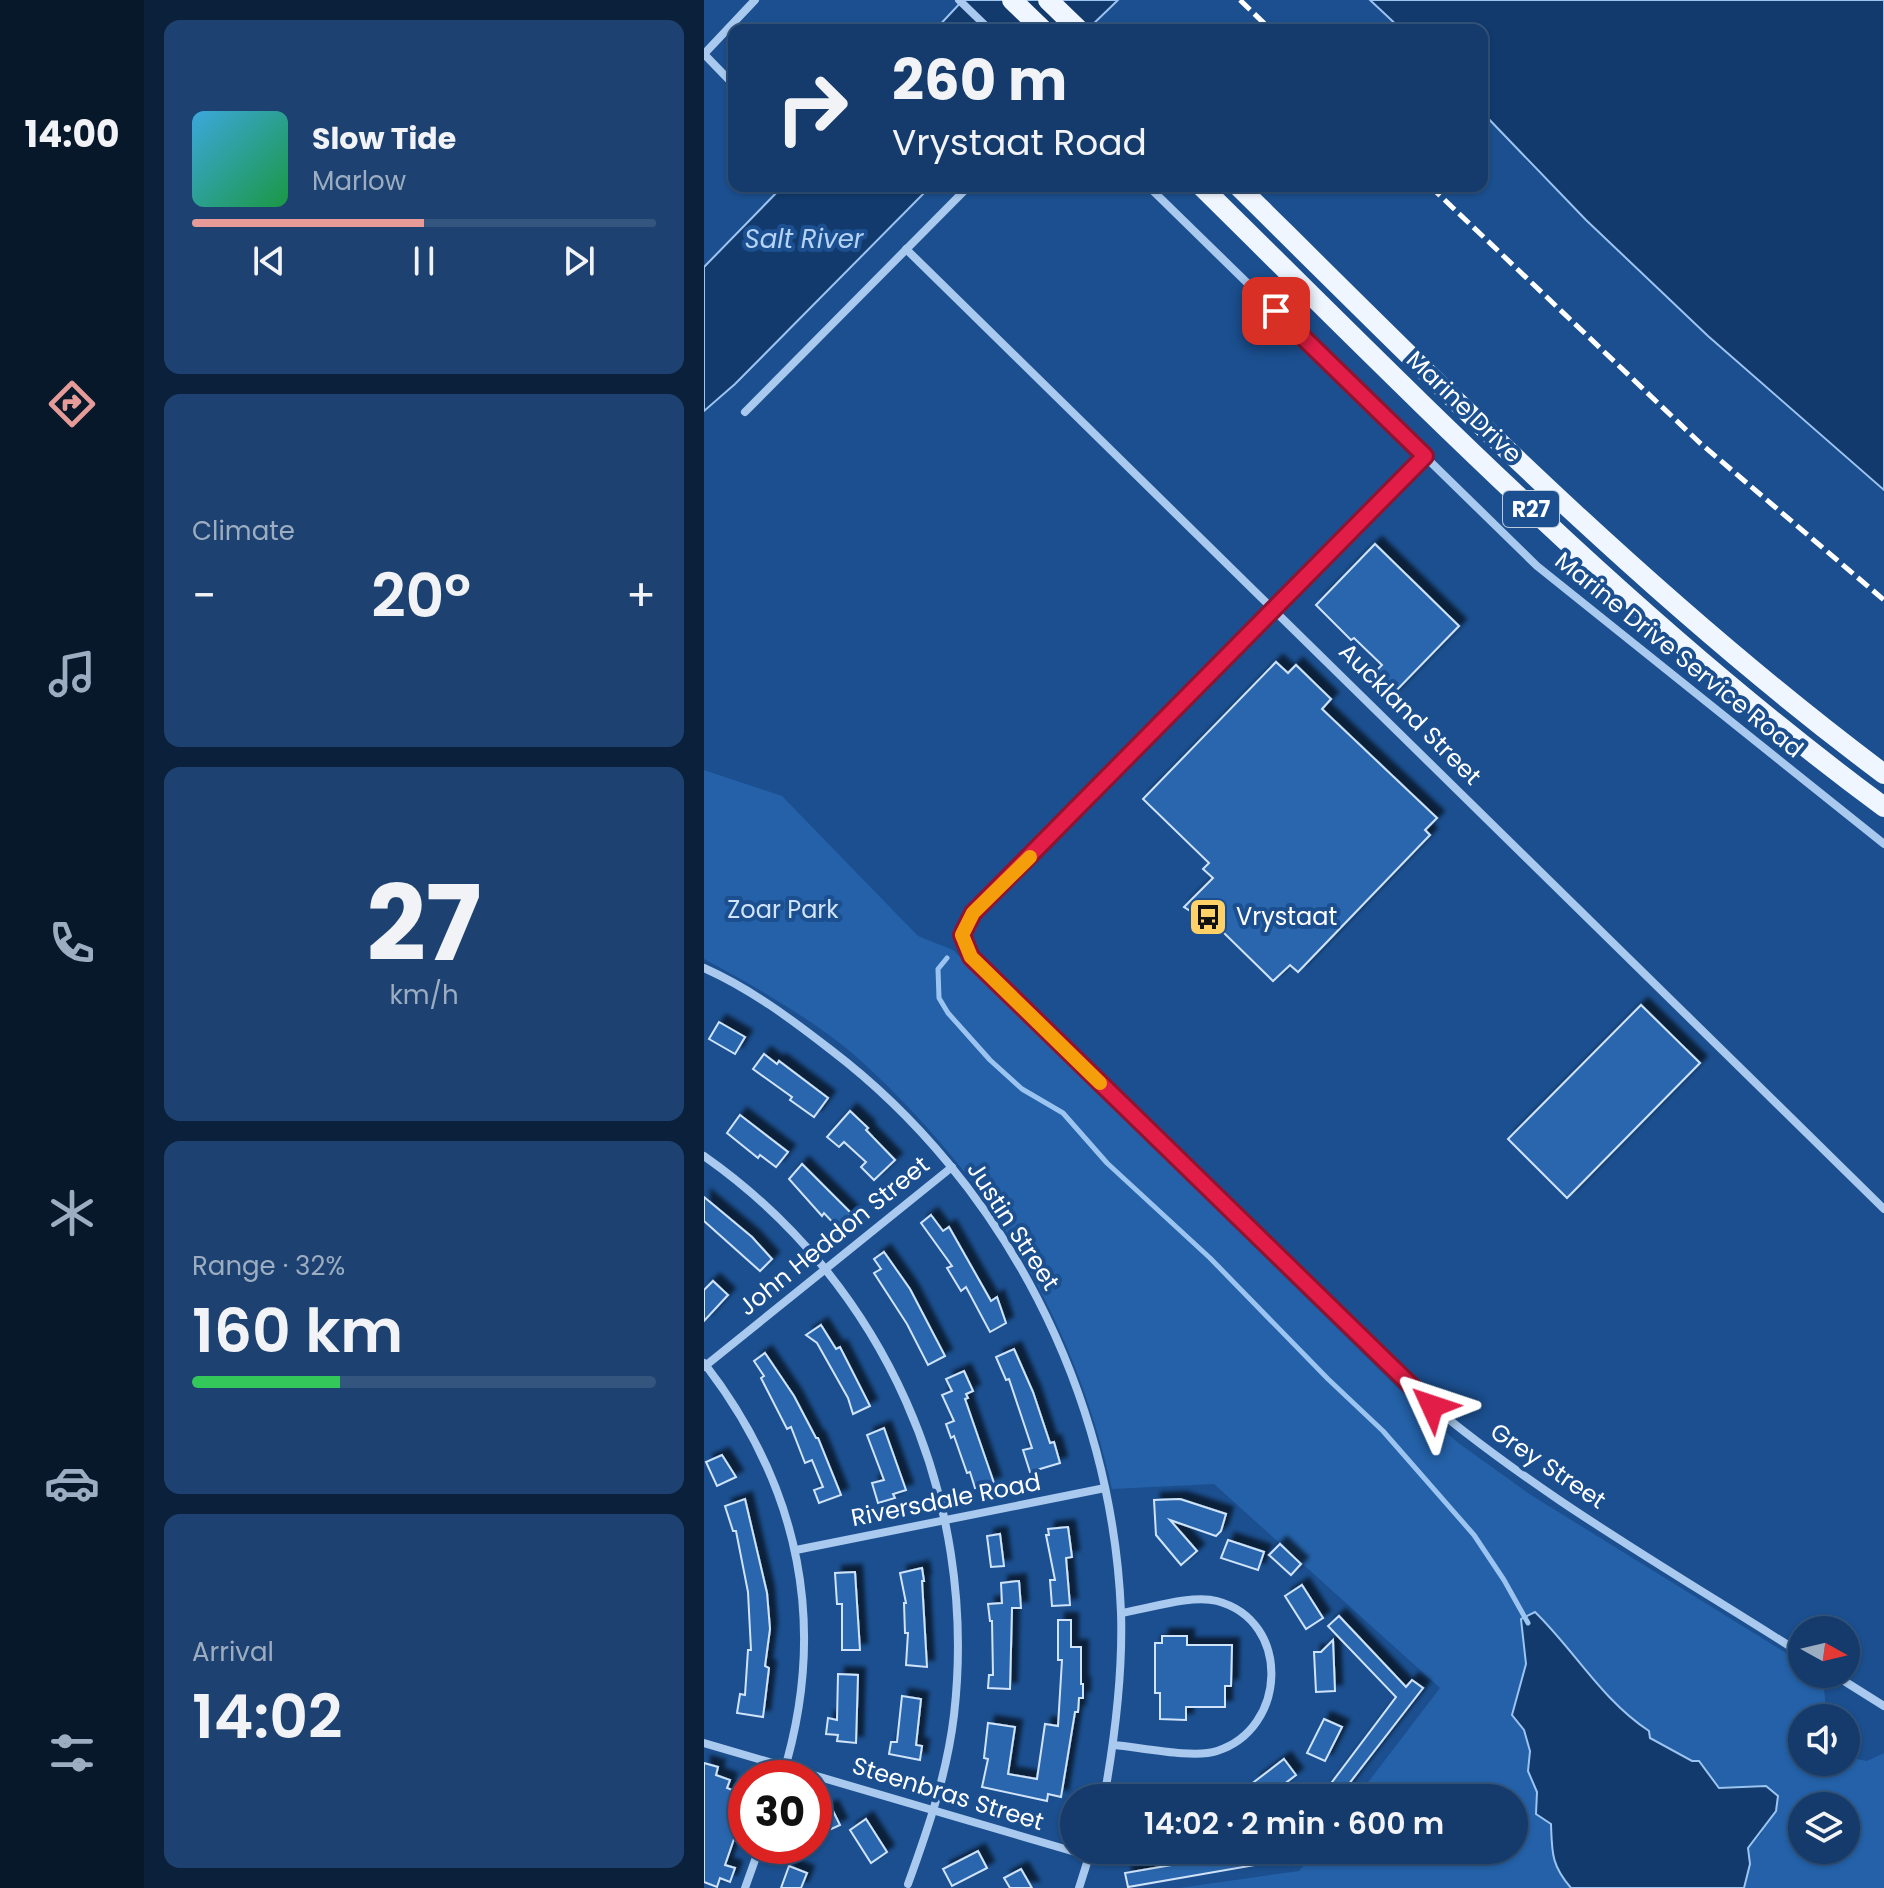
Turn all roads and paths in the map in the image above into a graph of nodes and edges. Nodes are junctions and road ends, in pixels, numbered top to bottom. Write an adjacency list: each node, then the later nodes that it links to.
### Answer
1 (755, 0): 5 (street)
2 (959, 0): 6 (street)
3 (1012, 0): 7 (main road)
4 (1048, 0): 8 (main road)
5 (732, 24)
6 (984, 24)
7 (1037, 24)
8 (1073, 24)
9 (728, 29): 10 (street)
10 (704, 54): 11 (street)
11 (728, 79)
12 (963, 192): 16 (street)
13 (1154, 192): 18 (street, Marine Drive Service Road)
14 (1207, 192): 21 (main road, Marine Drive / R27)
15 (1244, 192): 20 (main road, Marine Drive / R27)
16 (906, 249): 17 (street); 19 (street, Auckland Street)
17 (745, 412)
18 (1425, 456): 19 (street); 22 (street, Marine Drive Service Road)
19 (1275, 609): 26 (street, Auckland Street); 33 (street, Grey Street)
20 (1884, 774)
21 (1884, 807)
22 (1884, 844)
23 (704, 968): 25 (street, Justin Street)
24 (704, 1156): 27 (street)
25 (952, 1167): 27 (street, John Heddon Street); 29 (street, Justin Street)
26 (1884, 1209)
27 (826, 1268): 28 (street, John Heddon Street); 30 (street)
28 (705, 1365): 31 (street)
29 (1105, 1488): 30 (street, Riversdale Road); 32 (street, Justin Street)
30 (946, 1521): 31 (street, Riversdale Road); 42 (street)
31 (796, 1550): 39 (street)
32 (1121, 1613): 37 (street, Justin Street); 37 (street)
33 (1788, 1645)
34 (1855, 1688): 35 (street)
35 (1884, 1706)
36 (704, 1743): 38 (street, Steenbras Street)
37 (1114, 1745): 41 (street, Justin Street)
38 (762, 1760)
39 (788, 1760)
40 (832, 1780): 42 (street, Steenbras Street)
41 (1107, 1784)
42 (934, 1810): 43 (street, Steenbras Street); 46 (street)
43 (1060, 1845)
44 (754, 1864): 47 (street)
45 (1087, 1864): 48 (street)
46 (908, 1884)
47 (745, 1888)
48 (1079, 1888)

